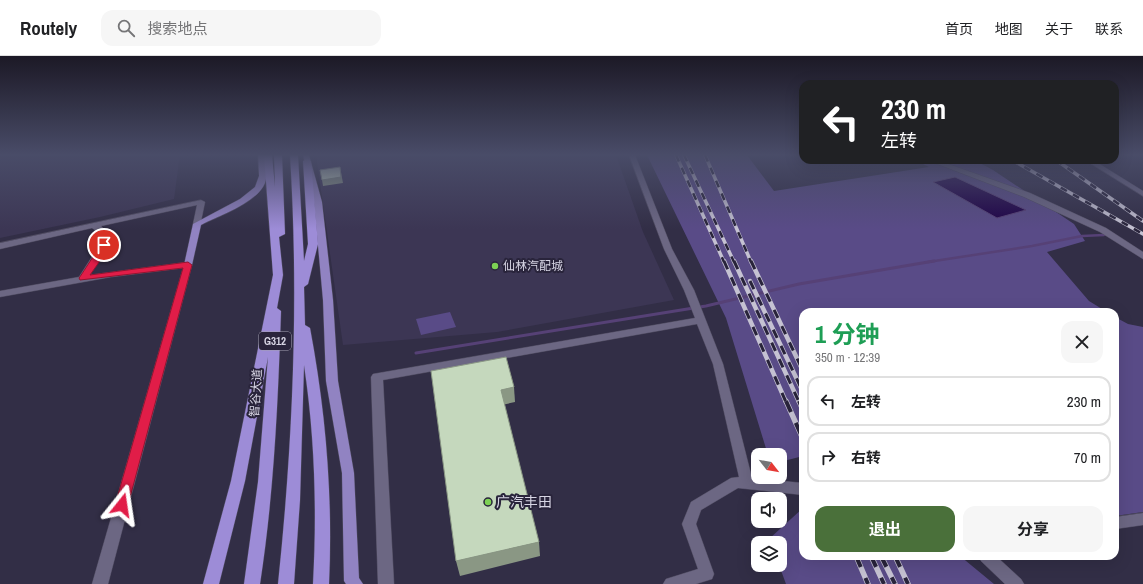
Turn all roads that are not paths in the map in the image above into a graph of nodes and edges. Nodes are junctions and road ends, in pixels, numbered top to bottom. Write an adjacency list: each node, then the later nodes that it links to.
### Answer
1 (261, 180): 11 (main road)
2 (270, 180): 16 (highway)
3 (279, 180): 16 (highway, 智谷大道 / G312)
4 (296, 180): 19 (highway, G312)
5 (309, 180): 19 (highway)
6 (312, 180): 31 (main road)
7 (641, 180): 20 (street)
8 (984, 180): 14 (street)
9 (1120, 180): 10 (street)
10 (1143, 194)
11 (197, 224): 12 (street); 15 (main road)
12 (92, 225): 13 (street); 17 (street)
13 (0, 246)
14 (1143, 256)
15 (188, 265): 17 (street); 26 (street)
16 (278, 275): 27 (highway); 28 (highway, 智谷大道 / G312)
17 (83, 278): 18 (street)
18 (0, 294)
19 (299, 302): 29 (highway, G312); 30 (highway)
20 (702, 320): 21 (street); 32 (street)
21 (747, 483): 22 (street); 33 (street)
22 (799, 489)
23 (1143, 519): 24 (street)
24 (1119, 522)
25 (990, 560): 34 (street)
26 (100, 584)
27 (212, 584)
28 (252, 584)
29 (286, 584)
30 (321, 584)
31 (355, 584)
32 (386, 584)
33 (671, 584)
34 (1016, 584)

